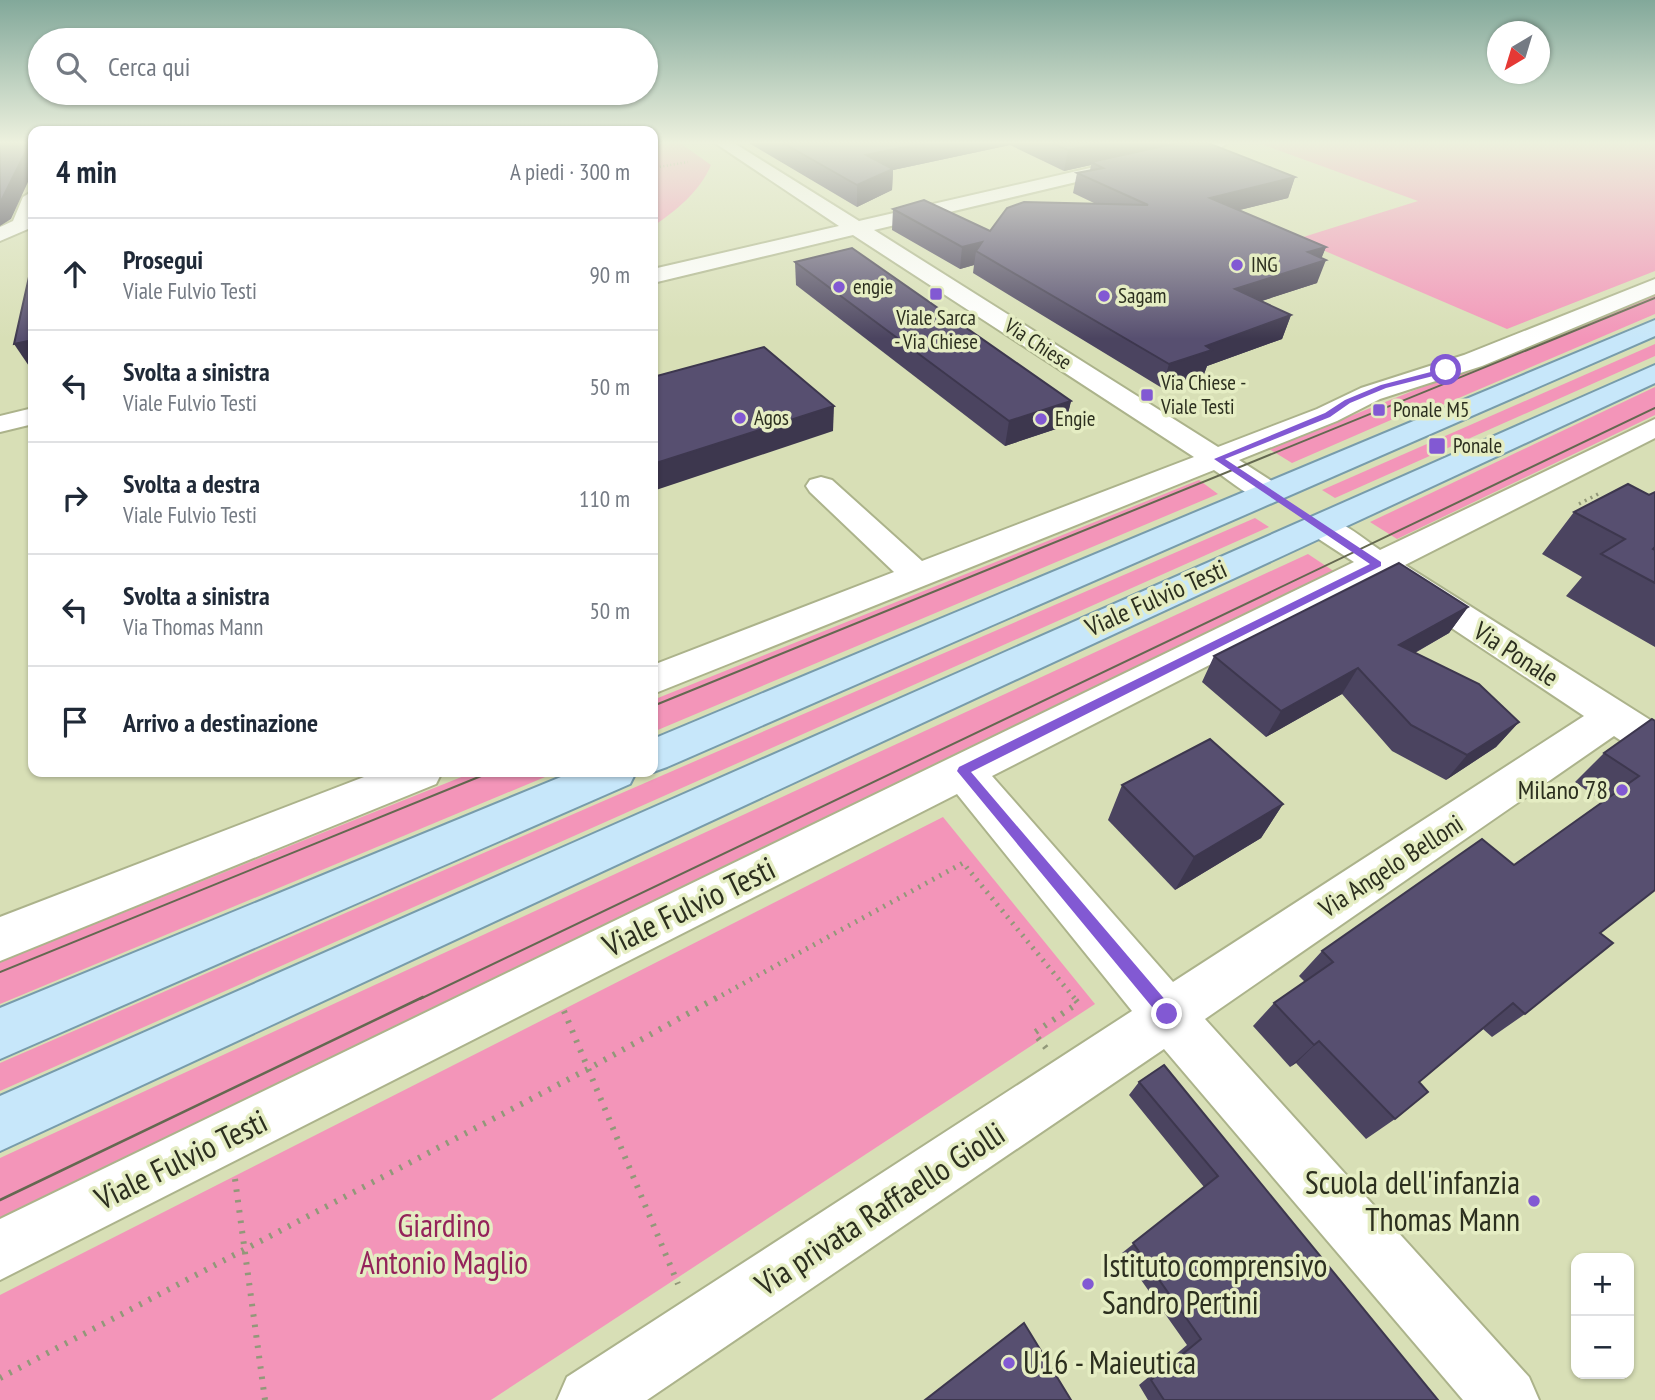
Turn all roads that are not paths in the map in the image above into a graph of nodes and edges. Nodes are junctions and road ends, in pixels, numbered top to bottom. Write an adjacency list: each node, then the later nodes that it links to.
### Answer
1 (826, 208): 5 (street, Via Chiese)
2 (909, 208): 5 (street)
3 (917, 208): 5 (street)
4 (28, 209): 6 (street)
5 (849, 223): 7 (street); 8 (street); 17 (street, Via Chiese)
6 (0, 235)
7 (658, 259)
8 (658, 275)
9 (1655, 286): 17 (street)
10 (1655, 327): 19 (main road, Viale Fulvio Testi)
11 (1655, 373): 20 (main road, Viale Fulvio Testi)
12 (28, 401): 13 (street)
13 (0, 408)
14 (28, 417): 15 (street)
15 (0, 424)
16 (1655, 427): 21 (street, Viale Fulvio Testi)
17 (1218, 459): 19 (street); 22 (street)
18 (821, 486): 22 (street)
19 (1270, 493): 20 (main road); 25 (main road, Viale Fulvio Testi)
20 (1319, 526): 21 (street); 32 (main road, Viale Fulvio Testi)
21 (1377, 564): 24 (street, Via Ponale); 26 (street, Viale Fulvio Testi)
22 (919, 577): 23 (street)
23 (658, 678)
24 (1640, 727): 30 (street, Via Angelo Belloni)
25 (658, 754)
26 (963, 771): 30 (street); 33 (street, Viale Fulvio Testi)
27 (408, 777): 29 (street)
28 (603, 777): 31 (main road)
29 (0, 939)
30 (1167, 1014): 34 (street, Via privata Raffaello Giolli); 35 (street)
31 (0, 1034)
32 (0, 1124)
33 (0, 1250)
34 (590, 1400)
35 (1506, 1400)

